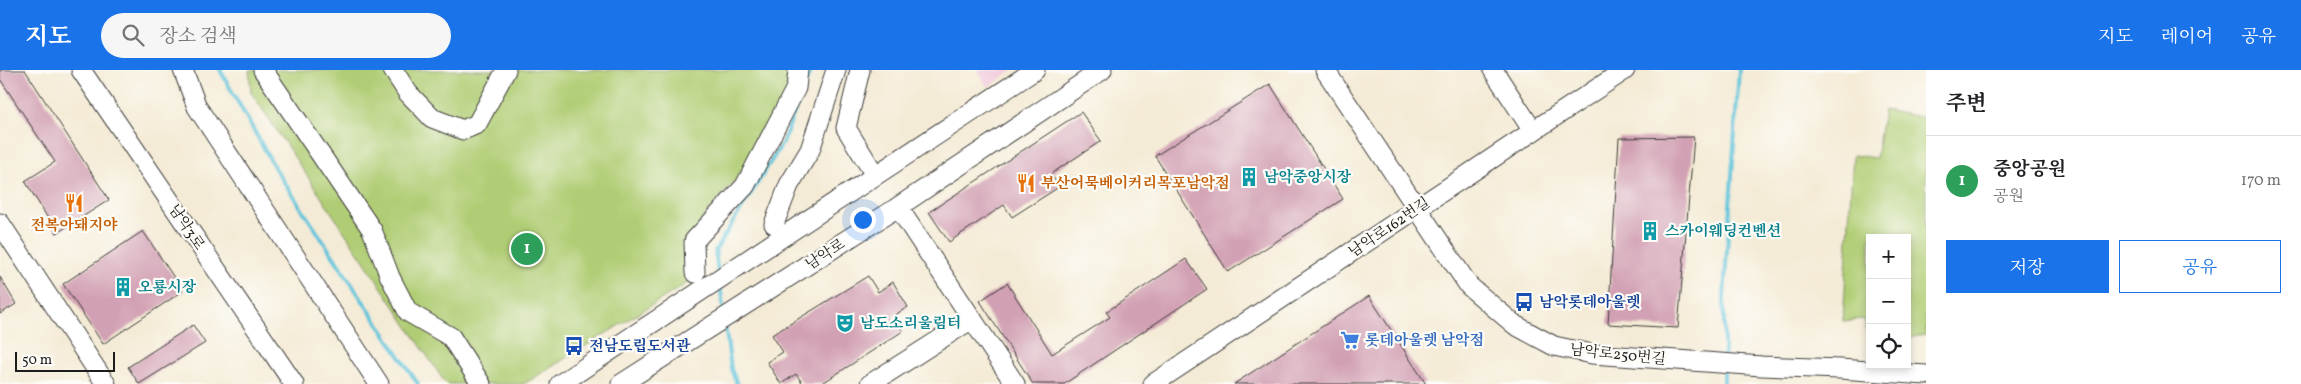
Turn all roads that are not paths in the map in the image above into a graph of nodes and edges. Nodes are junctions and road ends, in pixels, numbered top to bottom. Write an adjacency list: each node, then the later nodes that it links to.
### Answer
1 (81, 70): 24 (street, 남악3로)
2 (183, 70): 25 (street)
3 (263, 70): 26 (street)
4 (393, 70): 5 (street)
5 (506, 70)
6 (798, 70): 20 (street)
7 (836, 70): 19 (street)
8 (860, 70): 15 (street)
9 (1036, 70): 15 (street)
10 (1102, 70): 16 (street, 남악로)
11 (1325, 70): 17 (street, 남악로250번길)
12 (1493, 70): 14 (street)
13 (1625, 70): 14 (street, 남악로162번길)
14 (1533, 131): 17 (street, 남악로162번길)
15 (875, 175): 27 (street)
16 (898, 207): 21 (street); 28 (street, 남악로)
17 (1416, 209): 22 (street, 남악로250번길); 31 (street, 남악로162번길)
18 (0, 223): 23 (street)
19 (774, 224)
20 (695, 273)
21 (972, 319): 29 (street); 30 (street)
22 (1926, 375)
23 (106, 384)
24 (294, 384)
25 (379, 384)
26 (481, 384)
27 (560, 384)
28 (621, 384)
29 (870, 384)
30 (1016, 384)
31 (1153, 384)

